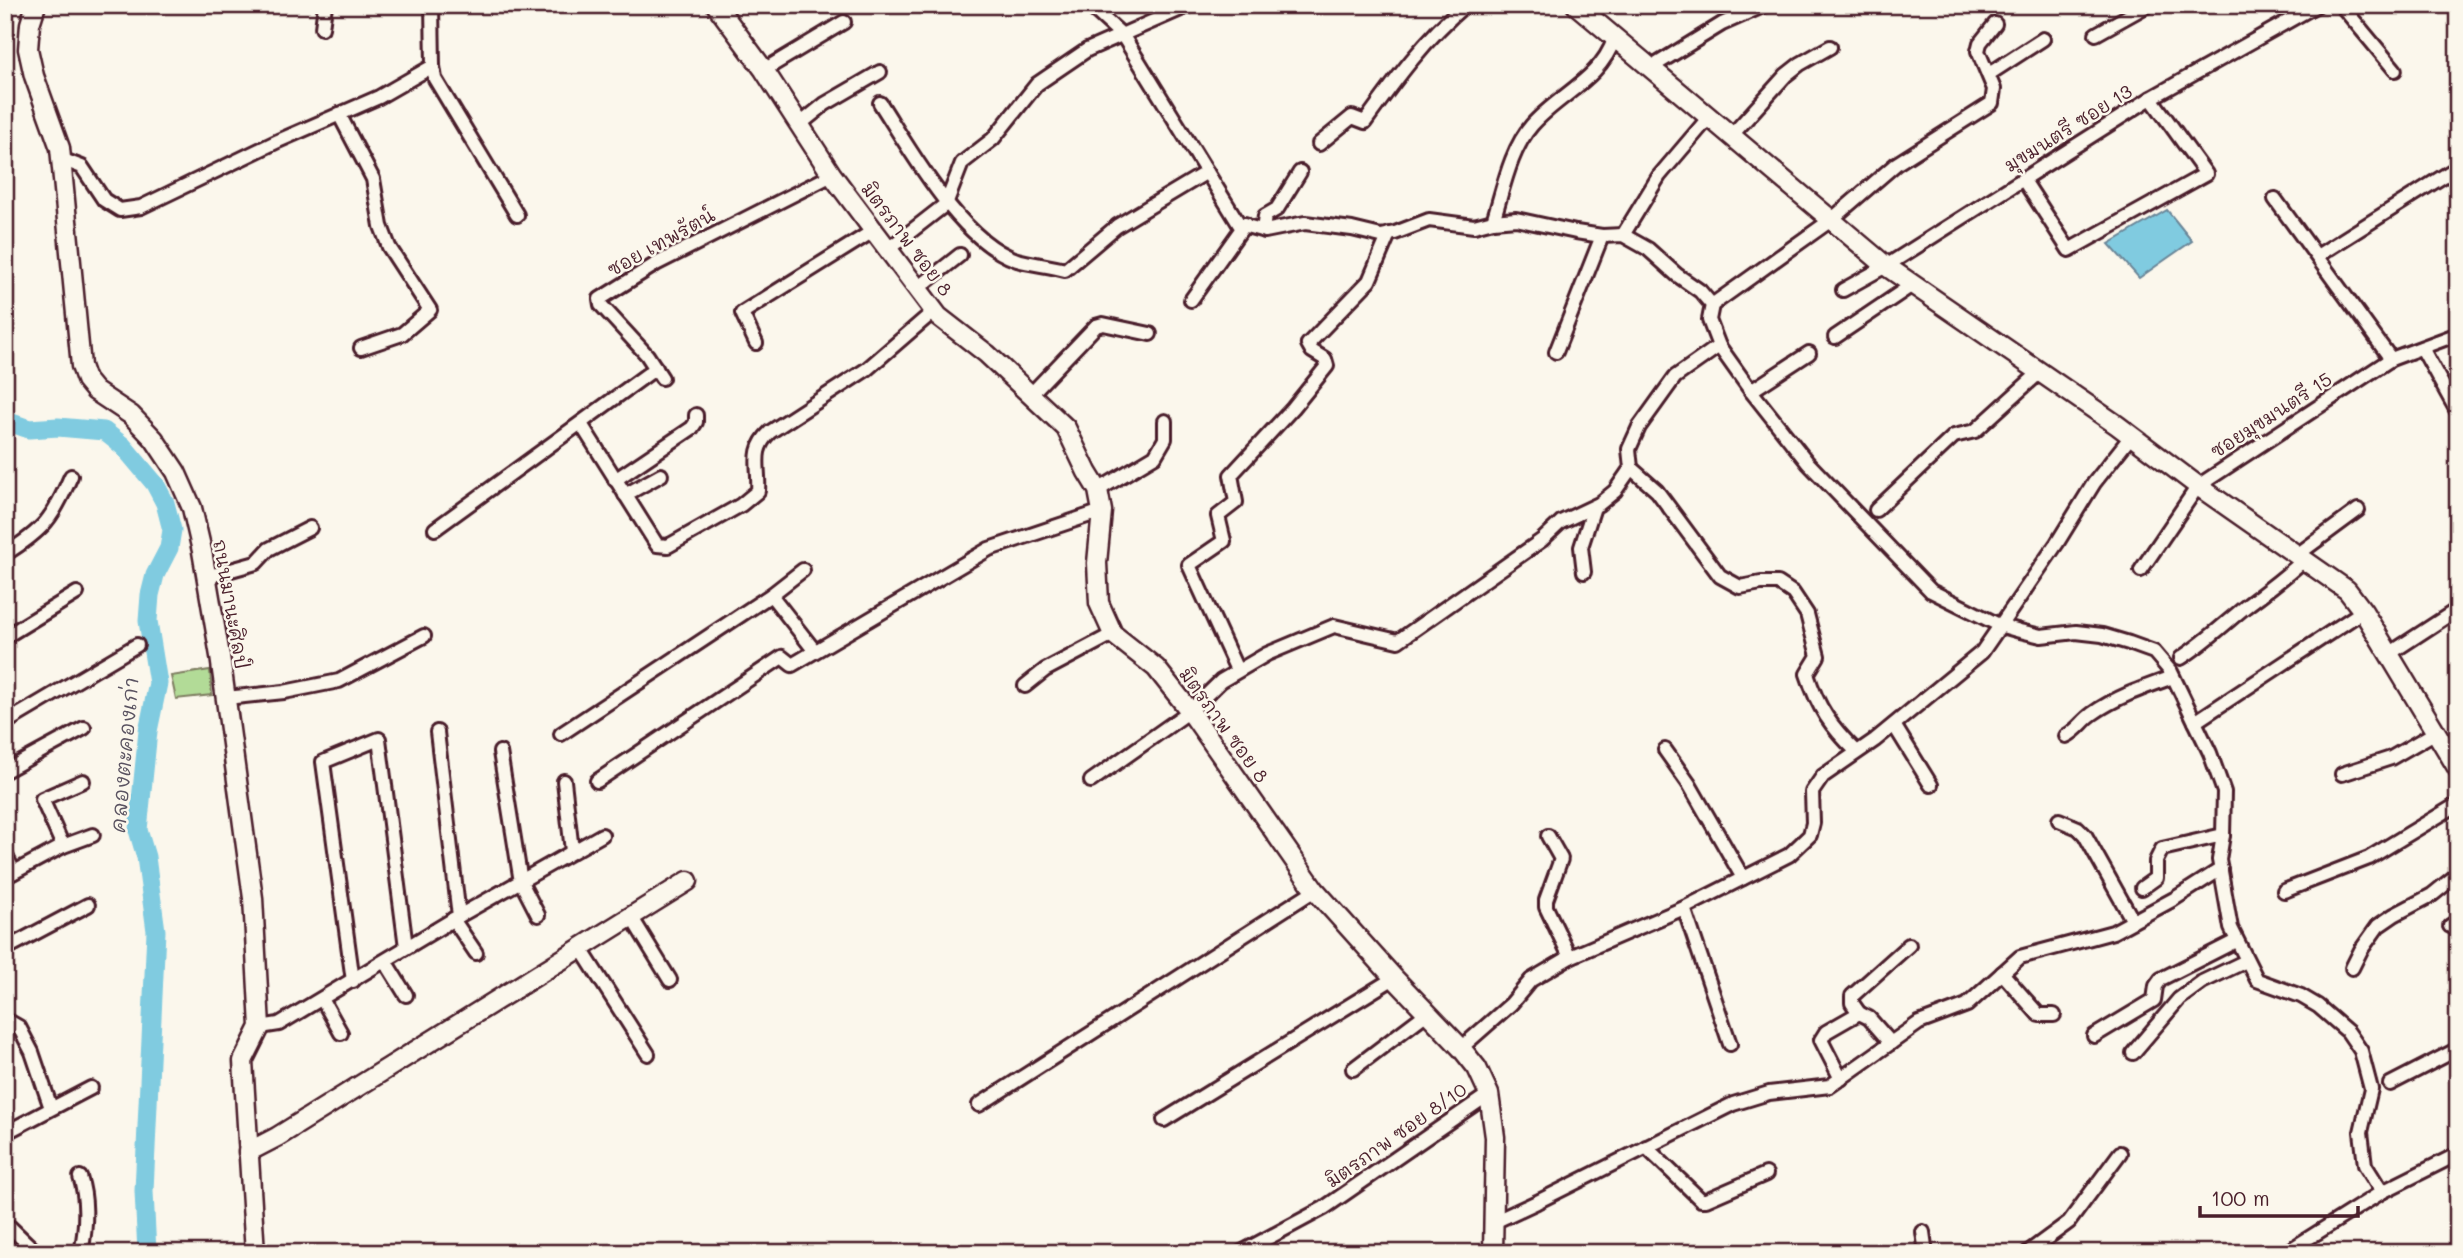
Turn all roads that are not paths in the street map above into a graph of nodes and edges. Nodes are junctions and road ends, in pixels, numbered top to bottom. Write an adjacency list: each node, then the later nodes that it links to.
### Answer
1 (36, 5): 34 (street, ถนนมานะศิลป์)
2 (325, 5): 15 (street)
3 (432, 5): 21 (street)
4 (716, 5): 23 (street, มิตรภาพ ซอย 8)
5 (1089, 5): 17 (street)
6 (1190, 5): 17 (street)
7 (1465, 5): 33 (street)
8 (1576, 5): 18 (street)
9 (1765, 5): 22 (street)
10 (2148, 5): 16 (street)
11 (2318, 5): 27 (street, มุขมนตรี ซอย 13)
12 (2341, 5): 24 (street)
13 (844, 22): 23 (street)
14 (1995, 24): 26 (street)
15 (322, 28)
16 (2096, 34)
17 (1124, 36): 36 (street); 41 (street)
18 (1614, 39): 22 (street); 44 (street)
19 (2043, 39): 26 (street)
20 (1830, 47): 32 (street)
21 (433, 66): 29 (street); 42 (street)
22 (1652, 67): 30 (street)
23 (764, 70): 31 (street, มิตรภาพ ซอย 8)
24 (2395, 70)
25 (880, 72): 31 (street)
26 (1989, 74): 43 (street)
27 (2151, 98): 39 (street, มุขมนตรี ซอย 13); 39 (street)
28 (880, 103): 41 (street)
29 (339, 114): 34 (street); 66 (street)
30 (1710, 116): 32 (street); 49 (street)
31 (799, 125): 38 (street, มิตรภาพ ซอย 8)
32 (1732, 135): 43 (street)
33 (1319, 144)
34 (61, 159): 97 (street, ถนนมานะศิลป์)
35 (2458, 167): 53 (street)
36 (1207, 172): 41 (street); 45 (street)
37 (1300, 172): 46 (street)
38 (832, 174): 47 (street, มิตรภาพ ซอย 8); 77 (street, ซอย เทพรัตน์)
39 (2023, 179): 54 (street, มุขมนตรี ซอย 13)
40 (2275, 199): 53 (street)
41 (946, 204): 51 (street)
42 (517, 215)
43 (1831, 220): 54 (street); 59 (street)
44 (1493, 221): 48 (street); 50 (street)
45 (1244, 224): 46 (street); 58 (street)
46 (1263, 230): 48 (street)
47 (873, 231): 51 (street, มิตรภาพ ซอย 8); 64 (street)
48 (1390, 234): 110 (street)
49 (1623, 235): 50 (street); 59 (street)
50 (1602, 236): 68 (street)
51 (887, 250): 56 (street, มิตรภาพ ซอย 8)
52 (960, 255): 56 (street)
53 (2317, 256): 70 (street)
54 (1886, 266): 55 (street); 57 (street, มุขมนตรี ซอย 13)
55 (1912, 285): 63 (street); 71 (street)
56 (917, 289): 60 (street, มิตรภาพ ซอย 8)
57 (1843, 290)
58 (1191, 300)
59 (1712, 305): 65 (street)
60 (934, 311): 73 (street, มิตรภาพ ซอย 8); 85 (street)
61 (1150, 334): 73 (street)
62 (2458, 334): 67 (street, ซอยมุขมนตรี 15)
63 (1835, 337)
64 (756, 343)
65 (1719, 346): 72 (street); 79 (street)
66 (361, 348)
67 (2422, 348): 70 (street, ซอยมุขมนตรี 15); 74 (street)
68 (1556, 352)
69 (1809, 353): 72 (street)
70 (2390, 359): 83 (street, ซอยมุขมนตรี 15)
71 (2040, 372): 78 (street); 87 (street)
72 (1751, 391): 102 (street)
73 (1031, 394): 84 (street, มิตรภาพ ซอย 8)
74 (2458, 413)
75 (696, 415): 82 (street)
76 (1165, 421): 84 (street)
77 (581, 424): 82 (street); 91 (street)
78 (2132, 435): 83 (street); 102 (street)
79 (1631, 468): 86 (street); 124 (street)
80 (661, 475): 85 (street)
81 (71, 477): 92 (street)
82 (615, 480): 85 (street)
83 (2198, 486): 93 (street); 95 (street, ซอยมุขมนตรี 15)
84 (1098, 490): 89 (street, มิตรภาพ ซอย 8)
85 (625, 495)
86 (1594, 507): 96 (street); 110 (street)
87 (1875, 510)
88 (2358, 510): 93 (street)
89 (1102, 511): 103 (street, มิตรภาพ ซอย 8); 107 (street)
90 (310, 528): 97 (street)
91 (435, 529)
92 (5, 554)
93 (2300, 557): 101 (street); 109 (street)
94 (803, 570): 99 (street)
95 (2141, 570)
96 (1584, 572)
97 (206, 577): 113 (street, ถนนมานะศิลป์)
98 (77, 593): 105 (street)
99 (771, 595): 107 (street); 121 (street)
100 (2458, 609): 108 (street)
101 (2363, 611): 108 (street); 115 (street)
102 (1999, 625): 111 (street); 117 (street)
103 (1113, 634): 112 (street); 114 (street, มิตรภาพ ซอย 8)
104 (424, 636): 113 (street)
105 (5, 637)
106 (137, 645): 116 (street)
107 (814, 650): 131 (street)
108 (2389, 654): 120 (street)
109 (2180, 658)
110 (1237, 670): 114 (street)
111 (2173, 677): 115 (street); 122 (street)
112 (1025, 686)
113 (226, 698): 178 (street, ถนนมานะศิลป์)
114 (1191, 711): 132 (street); 150 (street, มิตรภาพ ซอย 8)
115 (2195, 722): 138 (street)
116 (5, 723)
117 (1894, 725): 124 (street); 133 (street)
118 (84, 728): 127 (street)
119 (437, 732): 155 (street)
120 (2436, 732): 126 (street); 128 (street)
121 (561, 734)
122 (2066, 736)
123 (1665, 750): 146 (street)
124 (1856, 751): 146 (street)
125 (500, 752): 148 (street)
126 (2458, 769)
127 (5, 771)
128 (2342, 774)
129 (83, 781): 140 (street)
130 (564, 781): 141 (street)
131 (597, 781)
132 (1091, 781)
133 (1931, 785)
134 (2458, 804): 151 (street)
135 (2059, 820): 157 (street)
136 (93, 835): 140 (street)
137 (602, 835): 141 (street)
138 (2223, 835): 143 (street); 149 (street)
139 (1549, 836): 164 (street)
140 (63, 846): 144 (street)
141 (572, 851): 148 (street)
142 (5, 854): 144 (street)
143 (2221, 869): 157 (street); 158 (street)
144 (10, 874)
145 (2458, 874): 167 (street)
146 (1743, 878): 153 (street)
147 (688, 881): 156 (street)
148 (521, 882): 154 (street); 155 (street)
149 (2142, 888)
150 (1315, 890): 169 (street, มิตรภาพ ซอย 8); 192 (street)
151 (2284, 891)
152 (88, 905): 161 (street)
153 (1684, 908): 164 (street); 182 (street)
154 (538, 915)
155 (456, 918): 160 (street); 163 (street)
156 (632, 918): 162 (street); 170 (street)
157 (2133, 921): 168 (street)
158 (2236, 941): 166 (street); 180 (street)
159 (1909, 945): 175 (street)
160 (406, 947): 165 (street); 171 (street)
161 (5, 949)
162 (581, 949): 186 (street); 197 (street)
163 (476, 953)
164 (1570, 957): 183 (street)
165 (385, 961): 171 (street); 172 (street)
166 (2246, 961): 185 (street); 202 (street)
167 (2352, 968)
168 (2002, 973): 176 (street); 181 (street)
169 (1394, 978): 174 (street, มิตรภาพ ซอย 8); 194 (street)
170 (670, 980)
171 (353, 981): 173 (street)
172 (406, 995)
173 (322, 999): 178 (street); 179 (street)
174 (1427, 1013): 183 (street, มิตรภาพ ซอย 8); 187 (street)
175 (1859, 1013): 181 (street); 188 (street)
176 (2054, 1015)
177 (5, 1019): 193 (street)
178 (260, 1027): 197 (street, ถนนมานะศิลป์)
179 (341, 1033)
180 (2094, 1037)
181 (1891, 1043): 188 (street)
182 (1730, 1044)
183 (1461, 1048): 191 (street, มิตรภาพ ซอย 8)
184 (2458, 1049): 189 (street)
185 (2133, 1053)
186 (648, 1054)
187 (1353, 1069)
188 (1840, 1079): 196 (street)
189 (2390, 1084)
190 (91, 1088): 193 (street)
191 (1489, 1094): 203 (street, มิตรภาพ ซอย 8); 209 (street, มิตรภาพ ซอย 8/10)
192 (979, 1105)
193 (51, 1108): 195 (street)
194 (1164, 1120)
195 (5, 1133)
196 (1646, 1147): 200 (street); 203 (street)
197 (248, 1152): 208 (street, ถนนมานะศิลป์)
198 (2120, 1153): 212 (street)
199 (2458, 1154): 202 (street)
200 (1766, 1174)
201 (80, 1177): 207 (street)
202 (2382, 1192): 213 (street)
203 (1494, 1222): 210 (street, มิตรภาพ ซอย 8)
204 (10, 1227): 206 (street)
205 (1923, 1232): 211 (street)
206 (37, 1253)
207 (81, 1253)
208 (255, 1253)
209 (1240, 1253)
210 (1493, 1253)
211 (1926, 1253)
212 (2027, 1253)
213 (2285, 1253)

